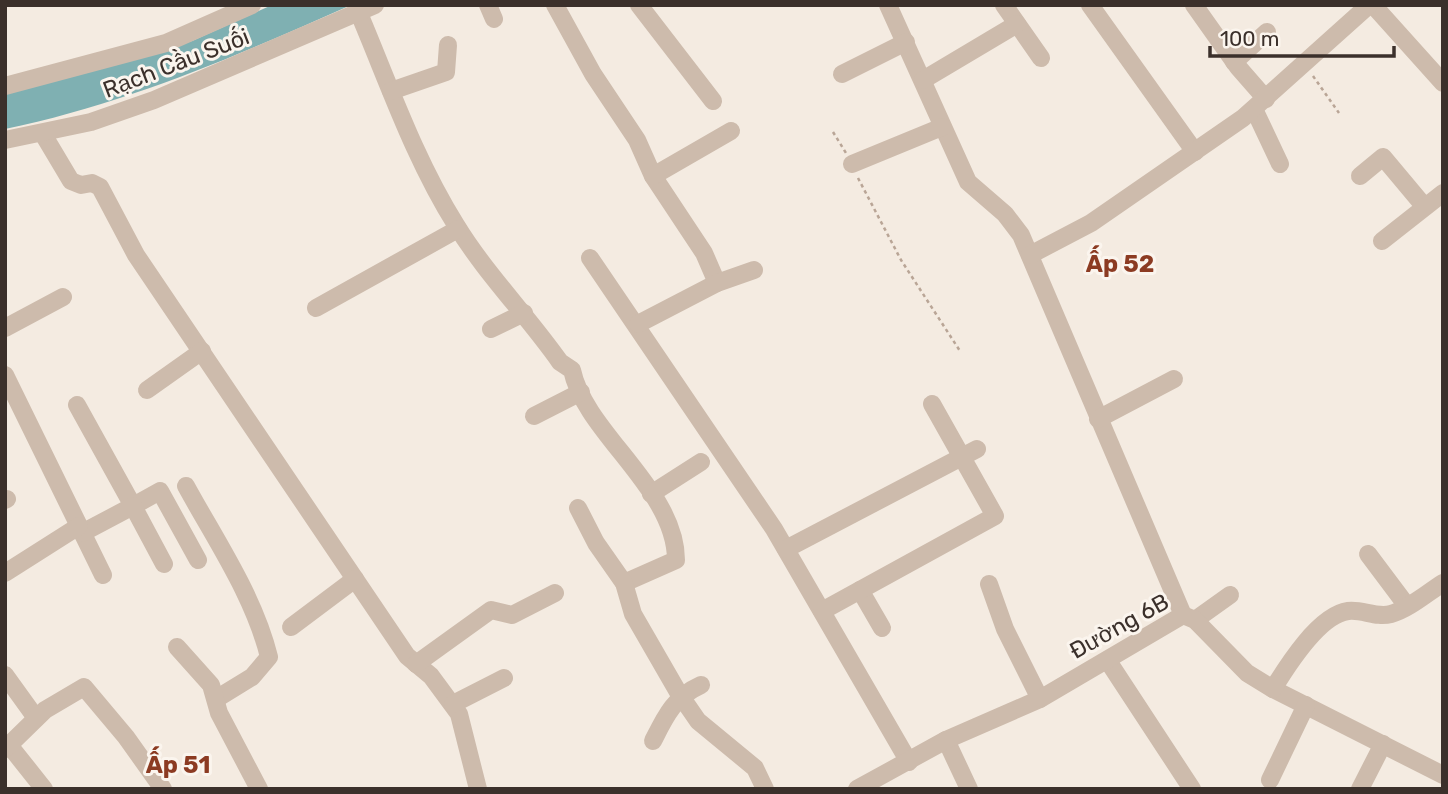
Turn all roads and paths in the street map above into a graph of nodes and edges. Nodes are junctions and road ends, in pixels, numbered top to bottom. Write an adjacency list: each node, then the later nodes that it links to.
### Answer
1 (555, 5): 33 (street)
2 (639, 5): 22 (street)
3 (888, 5): 12 (street)
4 (1004, 5): 10 (street)
5 (1090, 5): 30 (street)
6 (1194, 5): 15 (street)
7 (1371, 5): 16 (street); 19 (street)
8 (246, 6): 20 (street)
9 (366, 8): 21 (street); 28 (street, Rạch Cầu Suối)
10 (1017, 24): 14 (street); 18 (street)
11 (1267, 32): 15 (street)
12 (906, 42): 17 (street); 18 (street)
13 (448, 45): 21 (street)
14 (1041, 58)
15 (1234, 62): 23 (street)
16 (1306, 65): 23 (street); 24 (path)
17 (842, 74)
18 (923, 80): 25 (street)
19 (1443, 82)
20 (5, 86)
21 (391, 91): 37 (street)
22 (713, 101)
23 (1260, 104): 30 (street); 32 (street)
24 (1339, 113)
25 (942, 127): 31 (street); 39 (street)
26 (731, 131): 33 (street)
27 (833, 132): 31 (path)
28 (43, 134): 29 (street, Rạch Cầu Suối); 49 (street)
29 (5, 140)
30 (1195, 152): 39 (street)
31 (852, 164): 50 (path)
32 (1280, 164)
33 (653, 176): 42 (street)
34 (1360, 176): 36 (street)
35 (1443, 193): 36 (street)
36 (1424, 206): 38 (street)
37 (458, 229): 44 (street); 45 (street)
38 (1382, 242)
39 (1030, 255): 58 (street)
40 (590, 258): 46 (street)
41 (754, 270): 42 (street)
42 (717, 283): 46 (street)
43 (63, 297): 47 (street)
44 (316, 308)
45 (524, 313): 48 (street); 54 (street)
46 (638, 324): 66 (street)
47 (5, 328)
48 (491, 329)
49 (202, 351): 53 (street); 72 (street)
50 (960, 351)
51 (5, 375): 65 (street)
52 (1174, 379): 58 (street)
53 (147, 390)
54 (581, 393): 57 (street); 62 (street)
55 (932, 404): 59 (street)
56 (77, 405): 63 (street)
57 (534, 416)
58 (1098, 419): 81 (street)
59 (970, 454): 66 (street); 76 (street)
60 (701, 462): 62 (street)
61 (186, 486): 92 (street)
62 (651, 494): 73 (street)
63 (132, 506): 65 (street); 68 (street); 69 (street)
64 (579, 508): 73 (street)
65 (81, 529): 70 (street); 71 (street)
66 (786, 549): 80 (street)
67 (1368, 554): 79 (street)
68 (198, 560)
69 (164, 564)
70 (5, 573)
71 (103, 575)
72 (355, 579): 82 (street); 86 (street)
73 (624, 583): 91 (street)
74 (1443, 583): 79 (street)
75 (989, 584): 93 (street)
76 (860, 590): 80 (street); 83 (street)
77 (555, 593): 86 (street)
78 (1230, 595): 81 (street)
79 (1408, 606): 90 (street)
80 (822, 611): 101 (street)
81 (1189, 617): 85 (street, Đường 6B); 90 (street, Đường 6B)
82 (291, 627)
83 (883, 628)
84 (177, 647): 92 (street)
85 (1108, 661): 93 (street, Đường 6B); 111 (street)
86 (416, 664): 94 (street)
87 (5, 675): 96 (street)
88 (504, 678): 94 (street)
89 (701, 685): 91 (street)
90 (1273, 689): 95 (street, Đường 6B)
91 (681, 696): 98 (street); 108 (street)
92 (216, 699): 106 (street)
93 (1040, 699): 97 (street, Đường 6B)
94 (453, 704): 107 (street)
95 (1306, 705): 99 (street, Đường 6B); 103 (street)
96 (36, 718): 100 (street); 105 (street)
97 (946, 740): 101 (street, Đường 6B); 110 (street)
98 (653, 741)
99 (1383, 744): 102 (street, Đường 6B); 112 (street)
100 (7, 747): 104 (street)
101 (909, 762): 109 (street, Đường 6B)
102 (1443, 775)
103 (1270, 780)
104 (44, 789)
105 (163, 789)
106 (260, 789)
107 (478, 789)
108 (765, 789)
109 (857, 789)
110 (969, 789)
111 (1192, 789)
112 (1360, 789)

